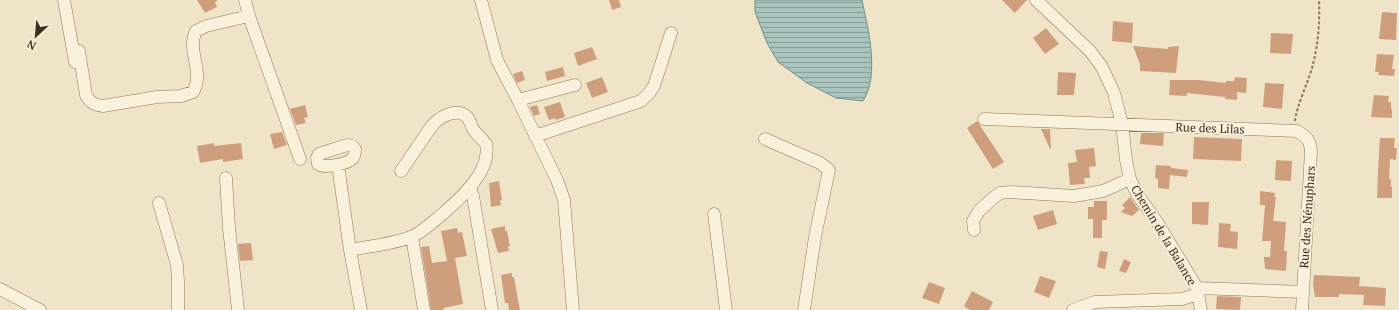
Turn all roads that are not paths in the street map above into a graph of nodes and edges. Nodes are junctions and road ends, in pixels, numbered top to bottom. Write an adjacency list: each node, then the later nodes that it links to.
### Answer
1 (64, 0): 9 (street)
2 (245, 0): 5 (street)
3 (481, 0): 10 (street)
4 (1036, 0): 12 (street, Chemin de la Balance)
5 (249, 16): 7 (street); 16 (street)
6 (671, 33): 14 (street)
7 (79, 51)
8 (575, 85): 10 (street)
9 (81, 99)
10 (518, 100): 14 (street)
11 (984, 119): 12 (street, Rue des Lilas)
12 (1122, 124): 13 (street, Rue des Lilas); 20 (street, Chemin de la Balance)
13 (1297, 131): 29 (street, Rue des Nénuphars)
14 (535, 136): 36 (street)
15 (765, 139): 38 (street)
16 (300, 159)
17 (338, 165): 26 (street)
18 (401, 171): 21 (street)
19 (226, 178): 32 (street)
20 (1130, 179): 24 (street); 28 (street, Chemin de la Balance)
21 (470, 188): 25 (street); 35 (street)
22 (159, 203): 31 (street)
23 (714, 214): 37 (street)
24 (974, 230)
25 (412, 237): 26 (street); 34 (street)
26 (350, 250): 33 (street)
27 (0, 289): 30 (street)
28 (1197, 291): 29 (street); 39 (street); 40 (street, Chemin de la Balance)
29 (1302, 292): 41 (street, Rue des Nénuphars)
30 (40, 310)
31 (178, 310)
32 (238, 310)
33 (361, 310)
34 (424, 310)
35 (492, 310)
36 (572, 310)
37 (726, 310)
38 (804, 310)
39 (1072, 310)
40 (1201, 310)
41 (1302, 310)

